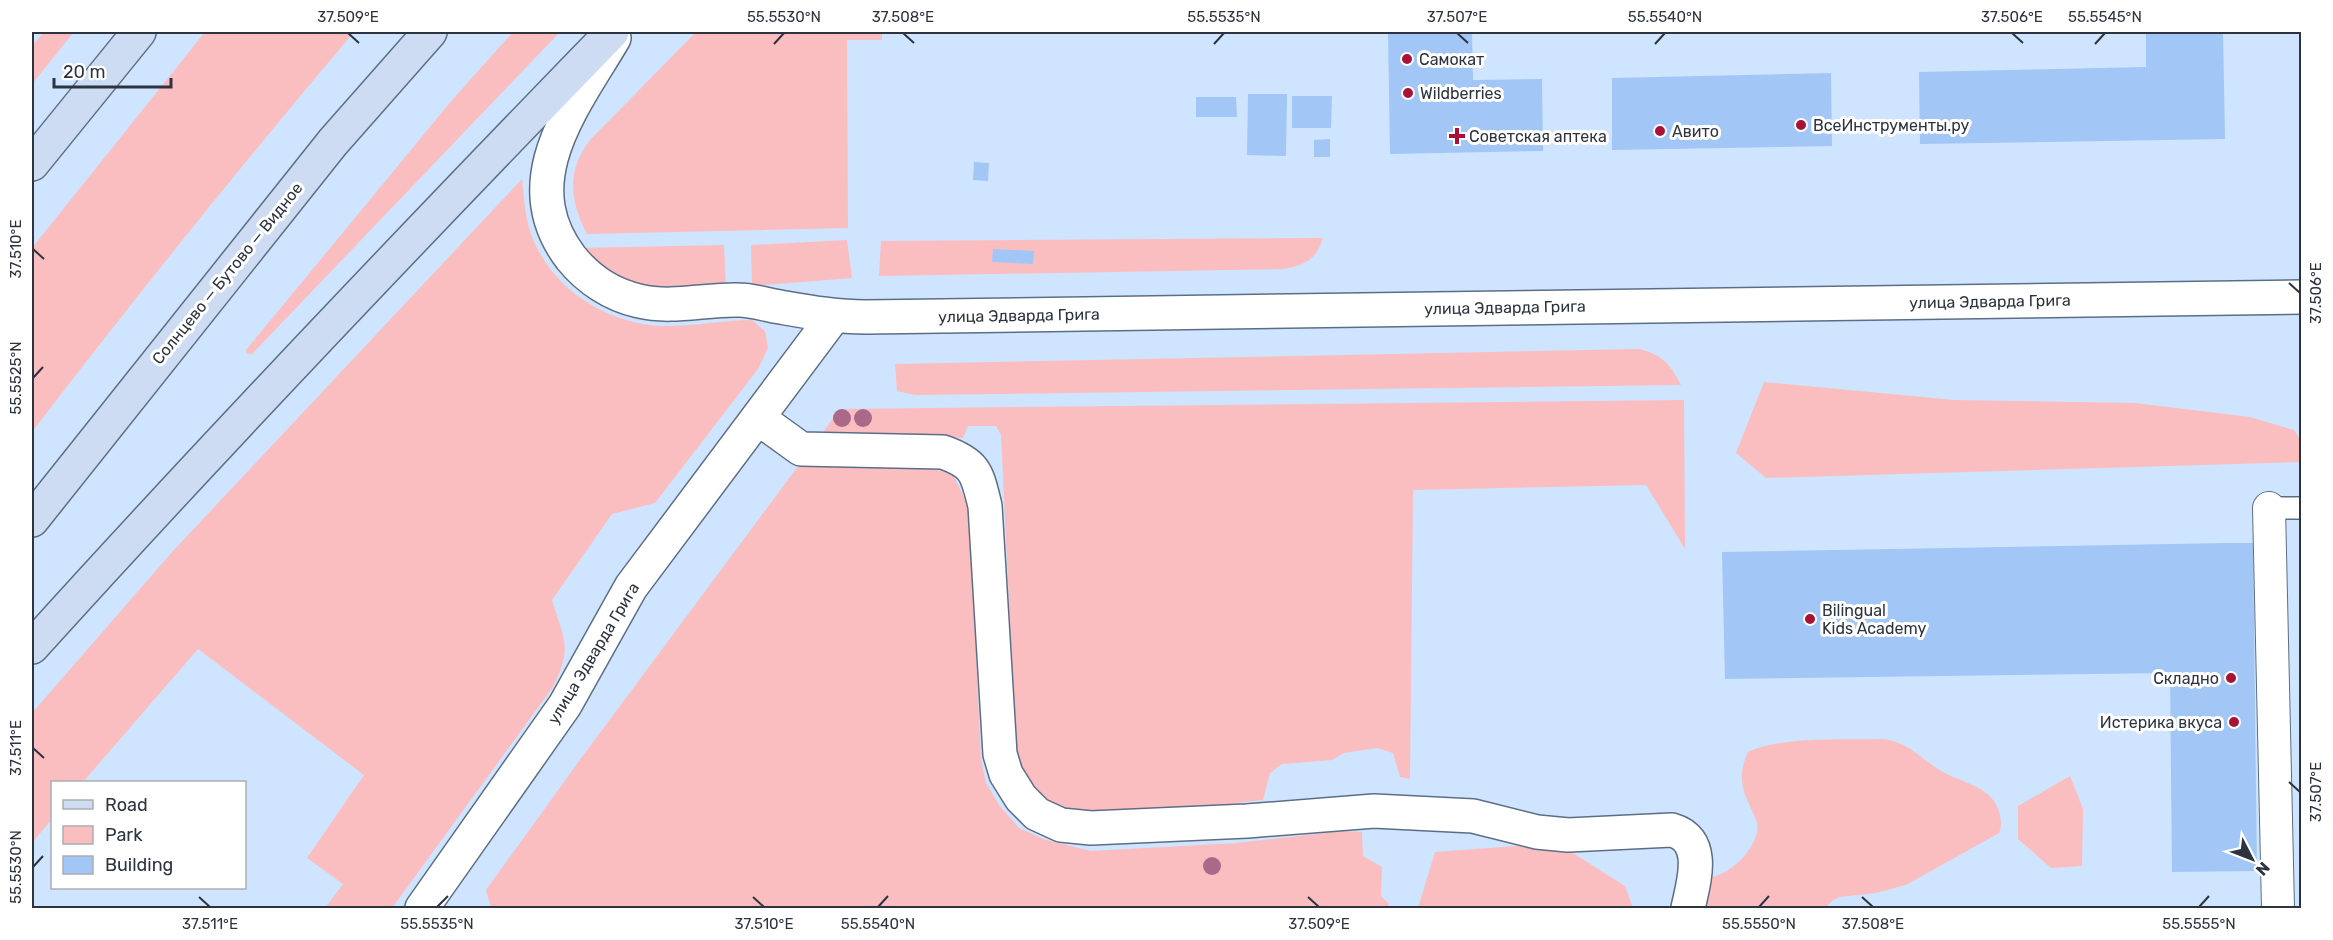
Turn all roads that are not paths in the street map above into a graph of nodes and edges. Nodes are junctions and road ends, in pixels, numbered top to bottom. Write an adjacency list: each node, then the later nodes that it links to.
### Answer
1 (139, 32): 5 (main road)
2 (430, 32): 11 (main road, Солнцево — Бутово — Видное)
3 (612, 32): 12 (main road)
4 (618, 32): 7 (street)
5 (32, 164)
6 (2301, 297): 7 (street, улица Эдварда Грига)
7 (833, 317): 8 (street, улица Эдварда Грига)
8 (753, 424): 13 (street, улица Эдварда Грига); 14 (street)
9 (2269, 508): 10 (lane); 15 (street)
10 (2301, 508)
11 (32, 520)
12 (32, 647)
13 (422, 909)
14 (1688, 909)
15 (2278, 909)

